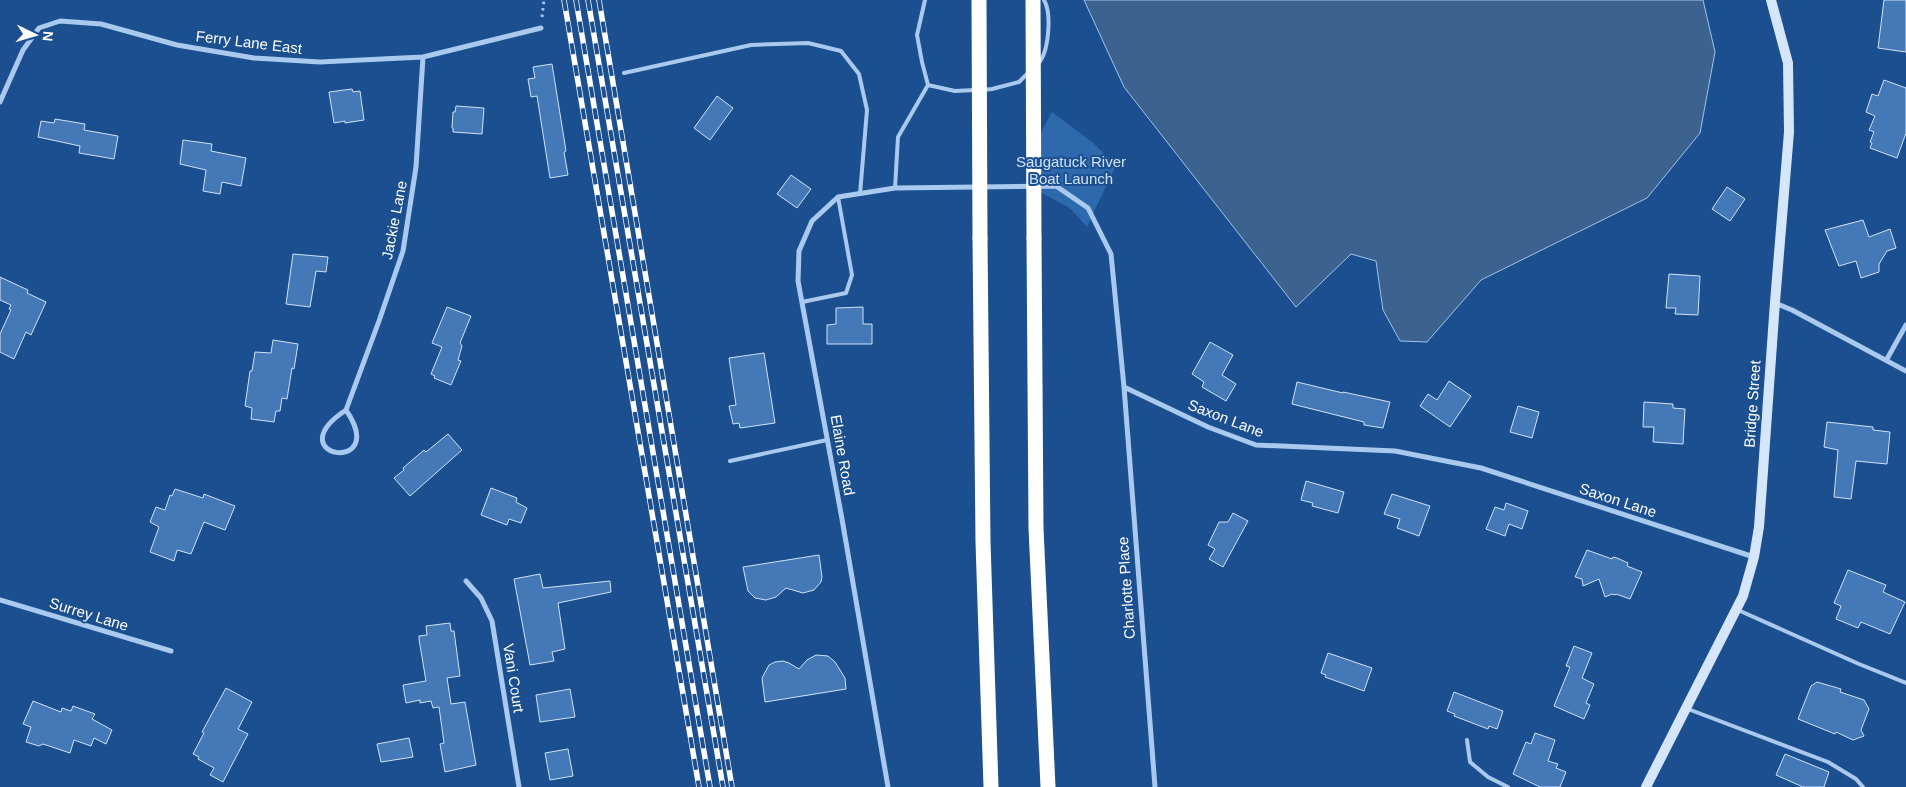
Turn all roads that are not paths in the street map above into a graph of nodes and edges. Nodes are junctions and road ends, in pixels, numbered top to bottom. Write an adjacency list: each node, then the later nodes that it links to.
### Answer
1 (925, 0): 9 (lane)
2 (979, 0): 33 (highway, bridge)
3 (1033, 0): 34 (highway, bridge)
4 (1044, 0): 9 (lane)
5 (1771, 0): 15 (main road, Bridge Street)
6 (541, 28): 7 (street, Ferry Lane East)
7 (423, 57): 10 (street, Ferry Lane East); 20 (street, Jackie Lane)
8 (624, 73): 12 (lane)
9 (928, 85): 11 (lane)
10 (0, 102)
11 (895, 188): 12 (street); 19 (street)
12 (860, 194): 13 (street)
13 (838, 198): 14 (street, Elaine Road); 14 (lane)
14 (802, 302): 21 (street, Elaine Road)
15 (1775, 302): 17 (street); 23 (main road, Bridge Street)
16 (1906, 325): 17 (street)
17 (1887, 359): 18 (street)
18 (1906, 371)
19 (1124, 387): 23 (street, Saxon Lane); 35 (street, Charlotte Place)
20 (346, 410): 20 (street, Jackie Lane)
21 (827, 440): 22 (lane); 32 (street, Elaine Road)
22 (730, 461)
23 (1754, 557): 26 (main road, Bridge Street)
24 (466, 581): 31 (street, Vani Court)
25 (0, 600): 27 (street, Surrey Lane)
26 (1736, 609): 28 (lane); 29 (main road, Bridge Street)
27 (171, 651)
28 (1906, 683)
29 (1686, 708): 37 (main road, Bridge Street); 38 (lane)
30 (1467, 740): 36 (lane)
31 (519, 787)
32 (888, 787)
33 (991, 787)
34 (1048, 787)
35 (1154, 787)
36 (1508, 787)
37 (1646, 787)
38 (1863, 787)

